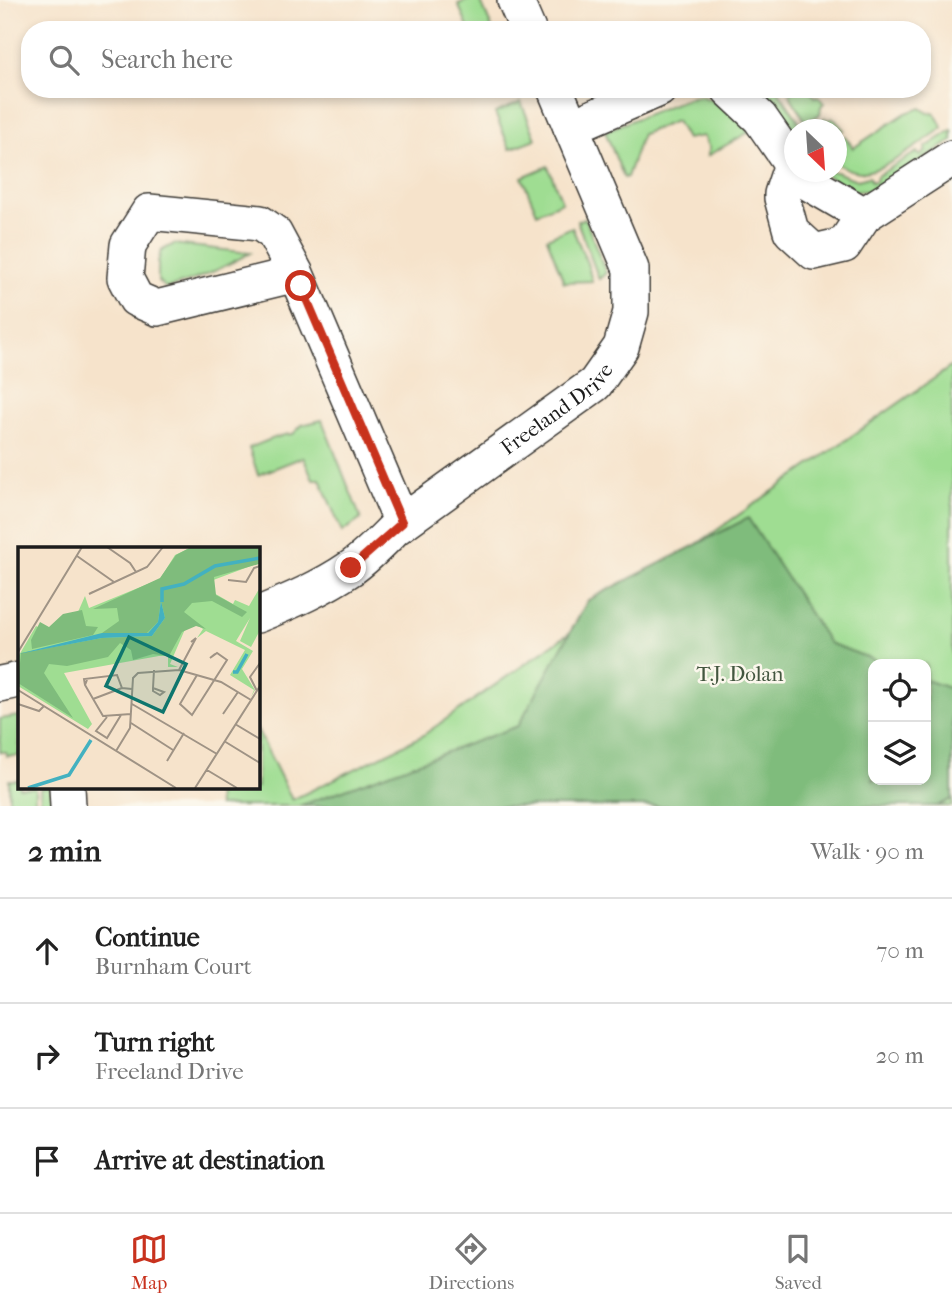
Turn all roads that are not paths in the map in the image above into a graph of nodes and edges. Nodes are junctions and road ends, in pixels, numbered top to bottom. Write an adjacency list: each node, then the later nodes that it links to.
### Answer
1 (515, 0): 2 (street)
2 (524, 21)
3 (559, 98): 6 (street, Freeland Drive)
4 (638, 98): 6 (street)
5 (739, 98): 7 (street)
6 (571, 127): 13 (street, Freeland Drive)
7 (784, 152)
8 (952, 158): 11 (street)
9 (788, 182): 11 (street)
10 (807, 182): 11 (street)
11 (864, 215)
12 (296, 274): 13 (street)
13 (402, 523): 14 (street, Freeland Drive)
14 (259, 614)
15 (18, 680): 16 (street)
16 (0, 684)
17 (67, 788): 18 (street)
18 (68, 806)

